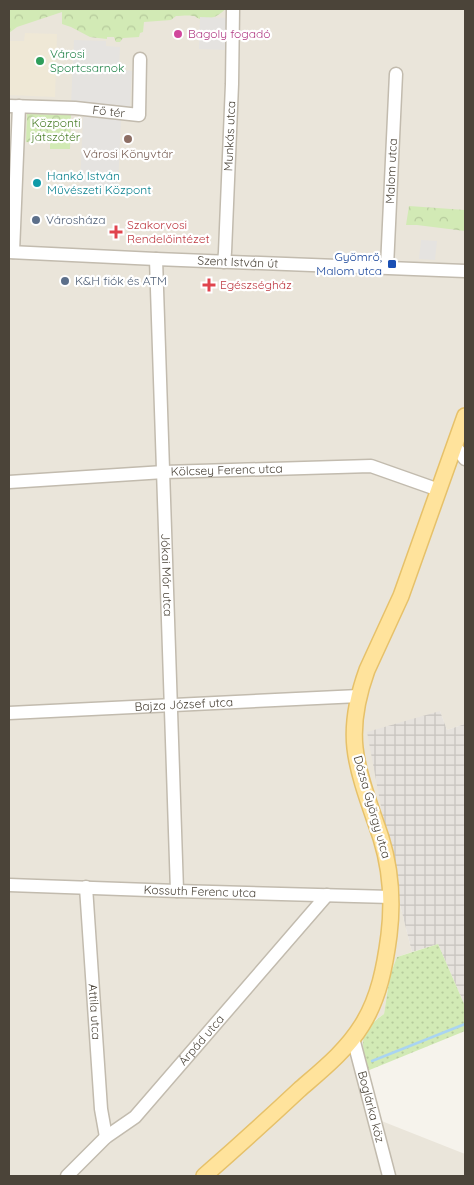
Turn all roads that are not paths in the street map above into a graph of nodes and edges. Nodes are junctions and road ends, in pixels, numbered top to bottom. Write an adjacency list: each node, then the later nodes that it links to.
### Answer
1 (234, 9): 7 (street, Munkás utca)
2 (140, 60): 4 (street, Fő tér)
3 (396, 74): 8 (street, Malom utca)
4 (14, 106): 5 (street, Fő tér)
5 (11, 252): 6 (street, Szent István út)
6 (156, 259): 7 (street, Szent István út); 13 (street, Jókai Mór utca)
7 (224, 262): 8 (street, Szent István út)
8 (387, 267): 9 (street, Szent István út)
9 (465, 271)
10 (465, 416): 11 (main road, Dózsa György utca)
11 (455, 446): 12 (street); 15 (main road, Dózsa György utca)
12 (465, 459)
13 (164, 472): 14 (street, Kölcsey Ferenc utca); 15 (street, Kölcsey Ferenc utca); 17 (street, Jókai Mór utca)
14 (9, 482)
15 (439, 490): 16 (main road, Dózsa György utca)
16 (359, 696): 17 (street, Bajza József utca); 23 (main road, Dózsa György utca)
17 (172, 704): 18 (street, Bajza József utca); 21 (street, Jókai Mór utca)
18 (9, 713)
19 (9, 885): 20 (street, Kossuth Ferenc utca)
20 (86, 888): 21 (street, Kossuth Ferenc utca); 25 (street, Attila utca)
21 (177, 892): 22 (street, Kossuth Ferenc utca)
22 (327, 896): 23 (street, Kossuth Ferenc utca); 25 (street, Árpád utca)
23 (391, 897): 24 (main road, Dózsa György utca)
24 (353, 1038): 27 (main road, Dózsa György utca); 28 (street, Boglárka köz)
25 (106, 1137): 26 (street, Árpád utca)
26 (67, 1176)
27 (204, 1176)
28 (388, 1176)

